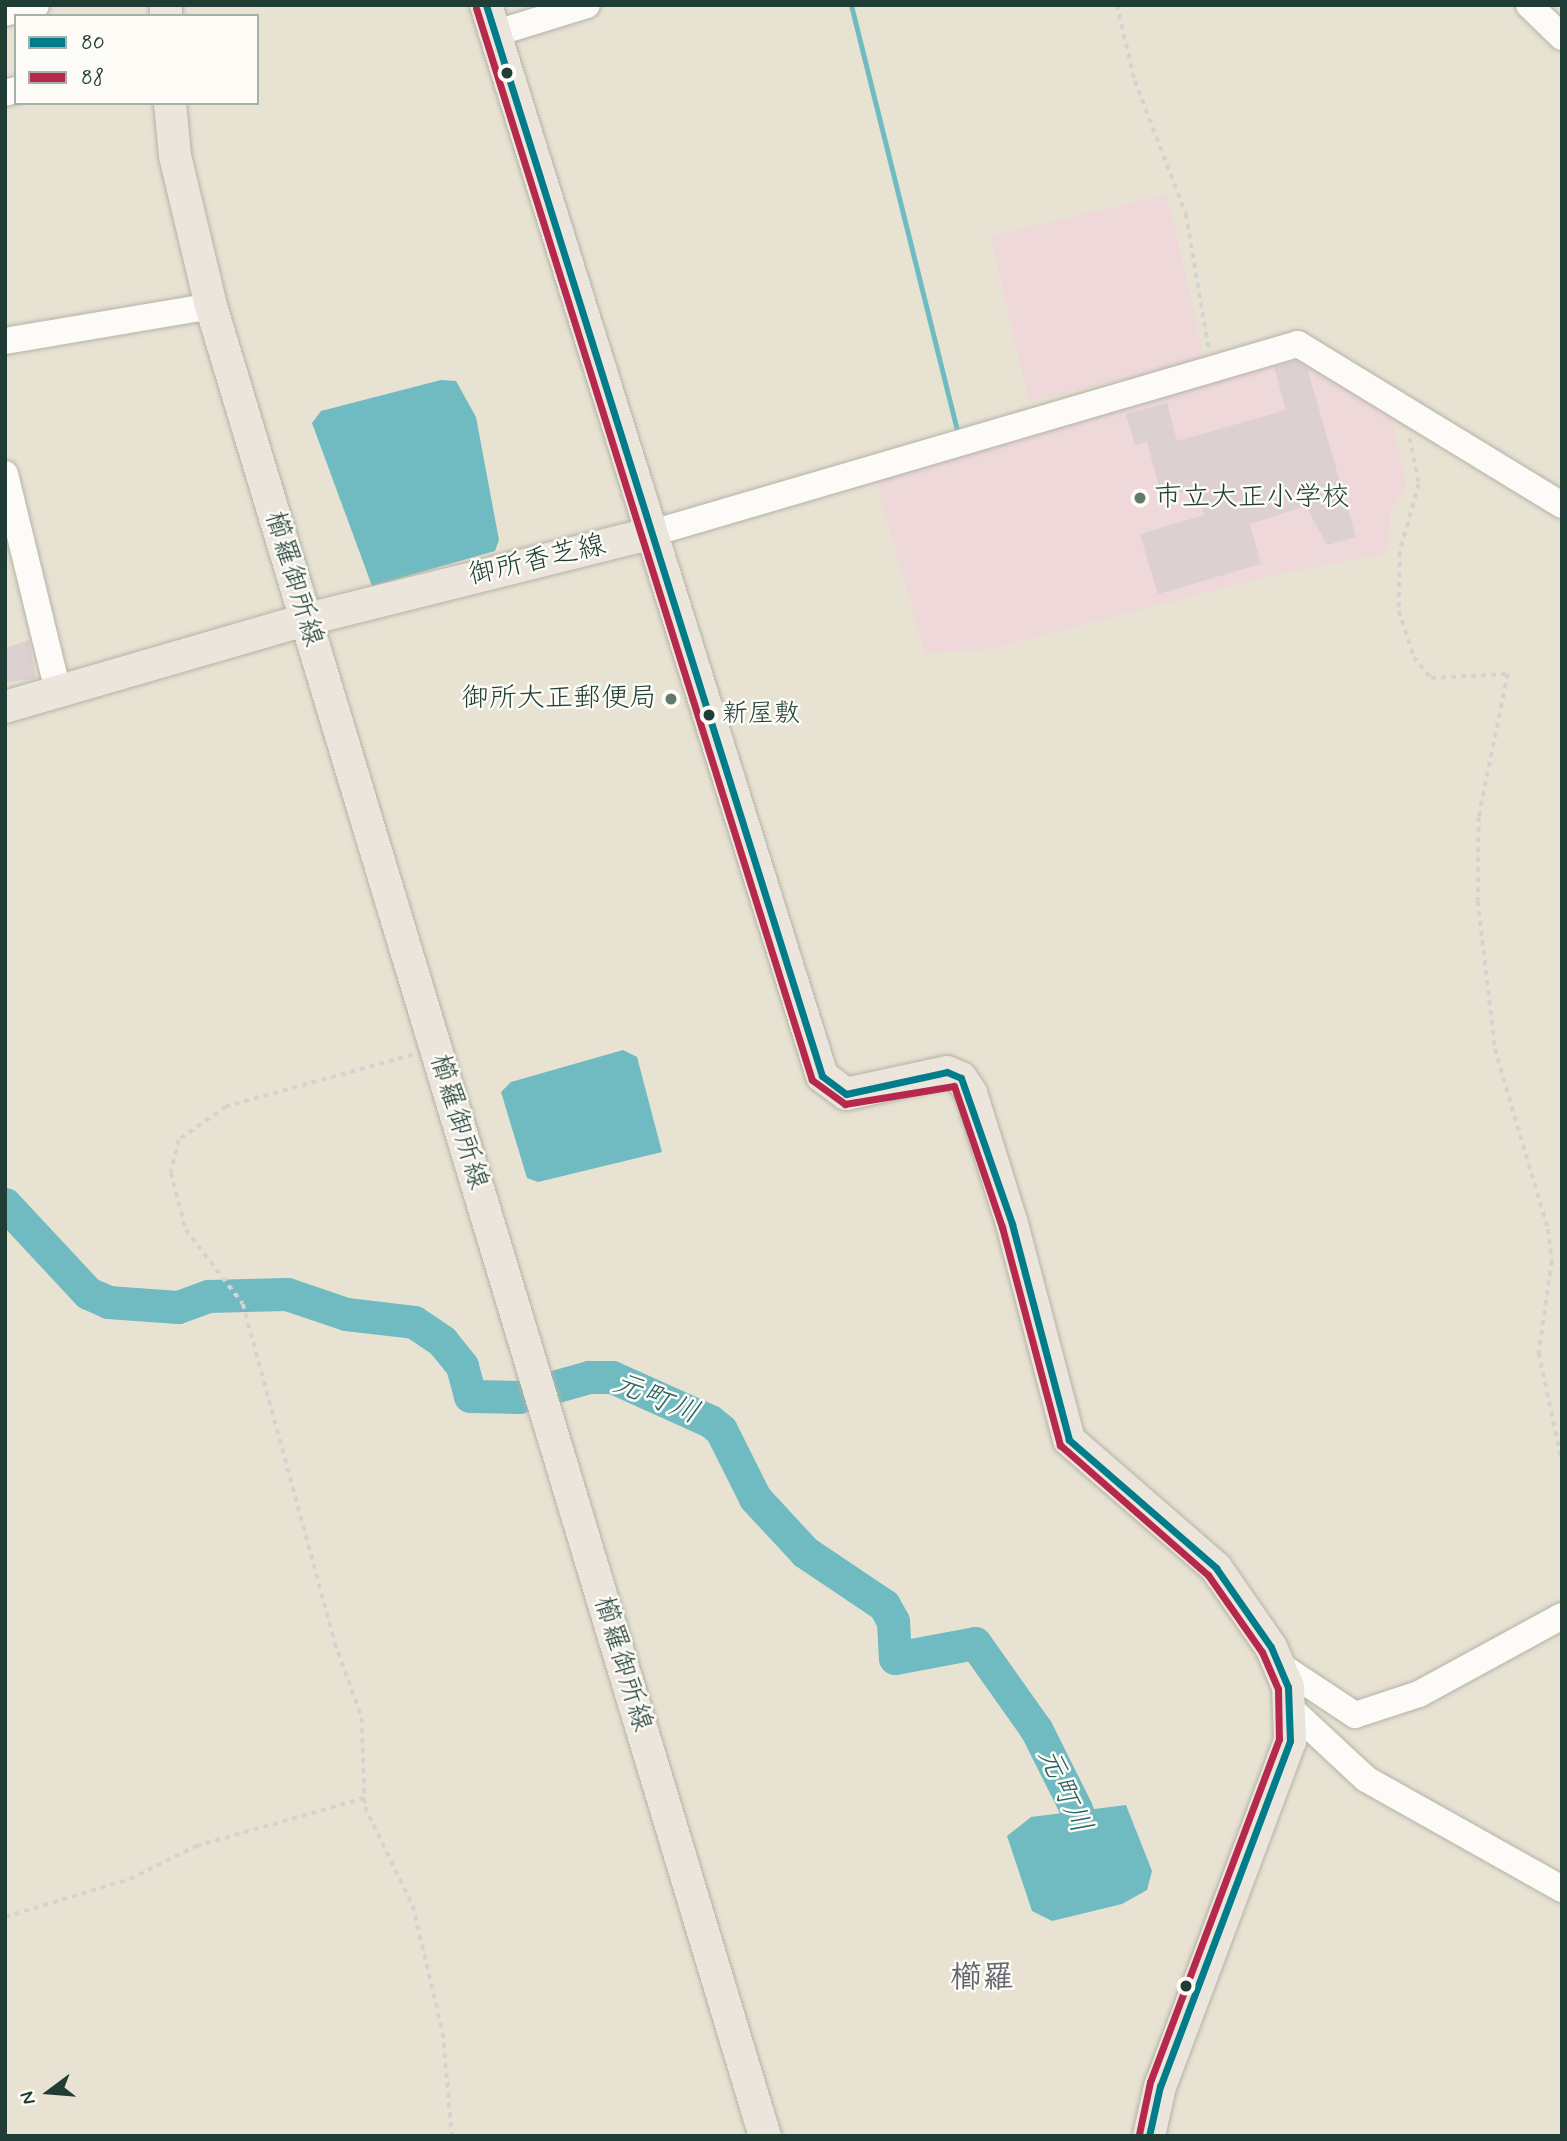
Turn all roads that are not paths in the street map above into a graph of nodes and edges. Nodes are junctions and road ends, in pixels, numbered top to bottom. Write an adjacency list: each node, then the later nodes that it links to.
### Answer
1 (36, 5): 4 (street)
2 (587, 5): 5 (street)
3 (1529, 5): 6 (street)
4 (5, 13)
5 (490, 20): 12 (main road)
6 (1562, 37)
7 (170, 105): 8 (main road, 櫛羅御所線)
8 (211, 306): 9 (street); 14 (main road, 櫛羅御所線)
9 (5, 341)
10 (5, 474): 13 (street)
11 (1562, 505): 12 (street)
12 (649, 534): 14 (main road, 御所香芝線); 18 (main road)
13 (13, 548): 15 (street)
14 (304, 620): 15 (main road, 御所香芝線); 21 (main road, 櫛羅御所線)
15 (58, 692): 16 (main road, 御所香芝線)
16 (5, 707)
17 (1562, 1616): 18 (street)
18 (1281, 1667): 19 (main road)
19 (1292, 1710): 20 (street); 22 (main road)
20 (1562, 1889)
21 (765, 2136)
22 (1149, 2136)

